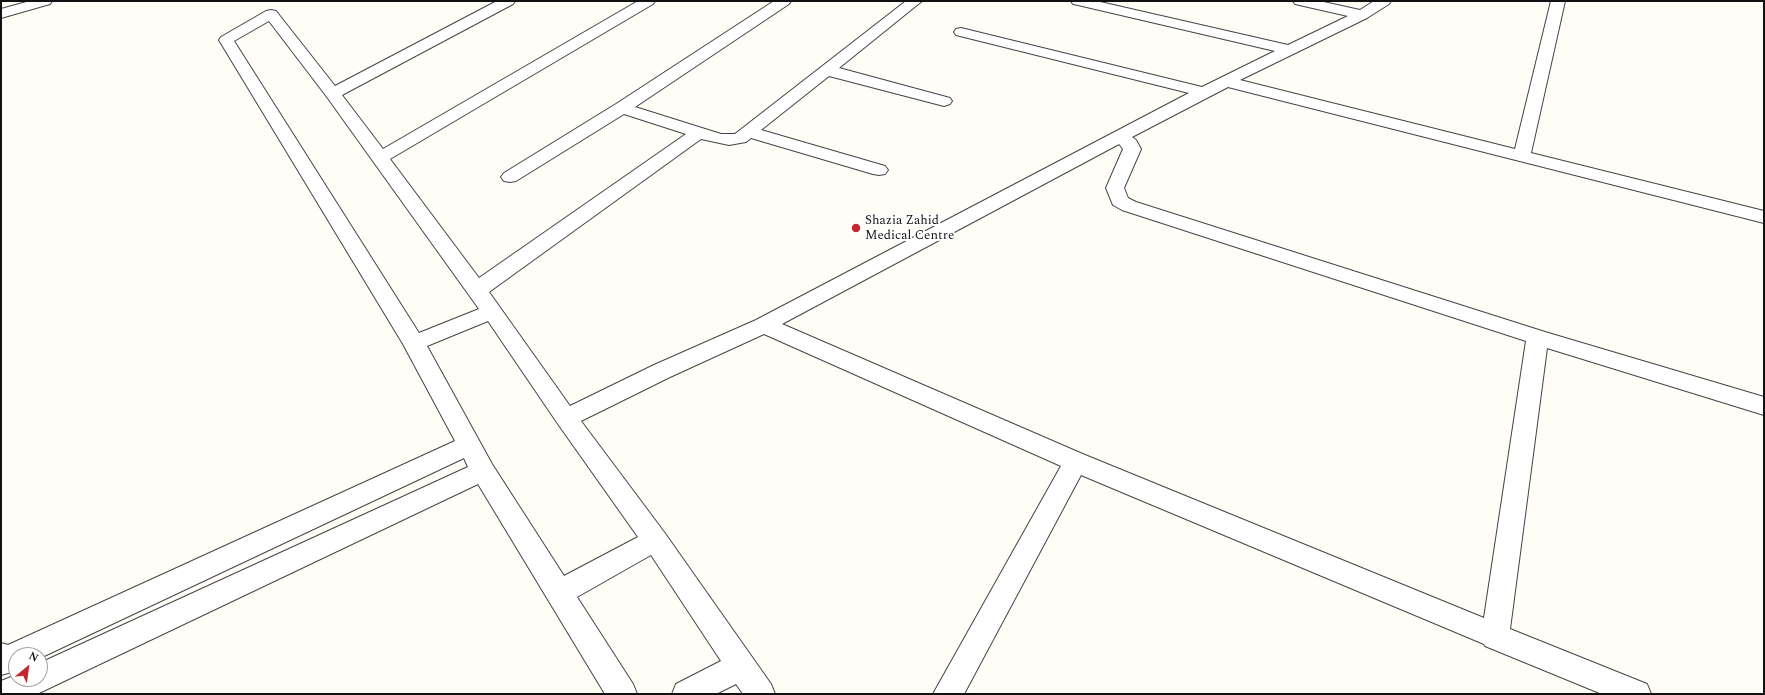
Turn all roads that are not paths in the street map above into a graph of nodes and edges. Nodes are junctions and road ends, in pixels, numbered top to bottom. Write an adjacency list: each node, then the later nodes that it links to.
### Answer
1 (45, 1): 10 (street)
2 (508, 1): 17 (street)
3 (648, 1): 24 (street)
4 (784, 1): 19 (street)
5 (915, 1): 14 (street)
6 (1078, 1): 13 (street)
7 (1300, 1): 11 (street)
8 (1384, 1): 11 (street)
9 (1558, 1): 23 (street)
10 (1, 14)
11 (1362, 15): 13 (street)
12 (961, 32): 16 (street)
13 (1289, 50): 15 (street)
14 (826, 70): 18 (street); 20 (street)
15 (1228, 82): 16 (street); 23 (street)
16 (1204, 92): 22 (street)
17 (332, 94): 24 (street); 32 (street)
18 (944, 101)
19 (622, 108): 21 (street); 26 (street)
20 (749, 132): 21 (street); 25 (street)
21 (698, 133): 28 (street)
22 (1121, 137): 30 (street); 31 (street)
23 (1522, 155): 27 (street)
24 (380, 158): 28 (street)
25 (879, 170)
26 (510, 177)
27 (1764, 217)
28 (477, 290): 29 (street)
29 (491, 312): 32 (street); 34 (street)
30 (764, 325): 34 (street); 36 (street)
31 (1537, 337): 33 (street); 40 (street)
32 (414, 343): 35 (street)
33 (1764, 406)
34 (566, 418): 38 (street)
35 (468, 445): 37 (street); 41 (street)
36 (1076, 462): 40 (street); 49 (street)
37 (483, 472): 39 (street); 43 (street)
38 (655, 540): 39 (street); 42 (street)
39 (558, 593): 46 (street)
40 (1495, 637): 50 (street)
41 (7, 658)
42 (742, 666): 47 (street); 48 (street)
43 (48, 674)
44 (20, 687): 45 (street)
45 (6, 694)
46 (622, 694)
47 (687, 694)
48 (760, 694)
49 (948, 694)
50 (1636, 694)

